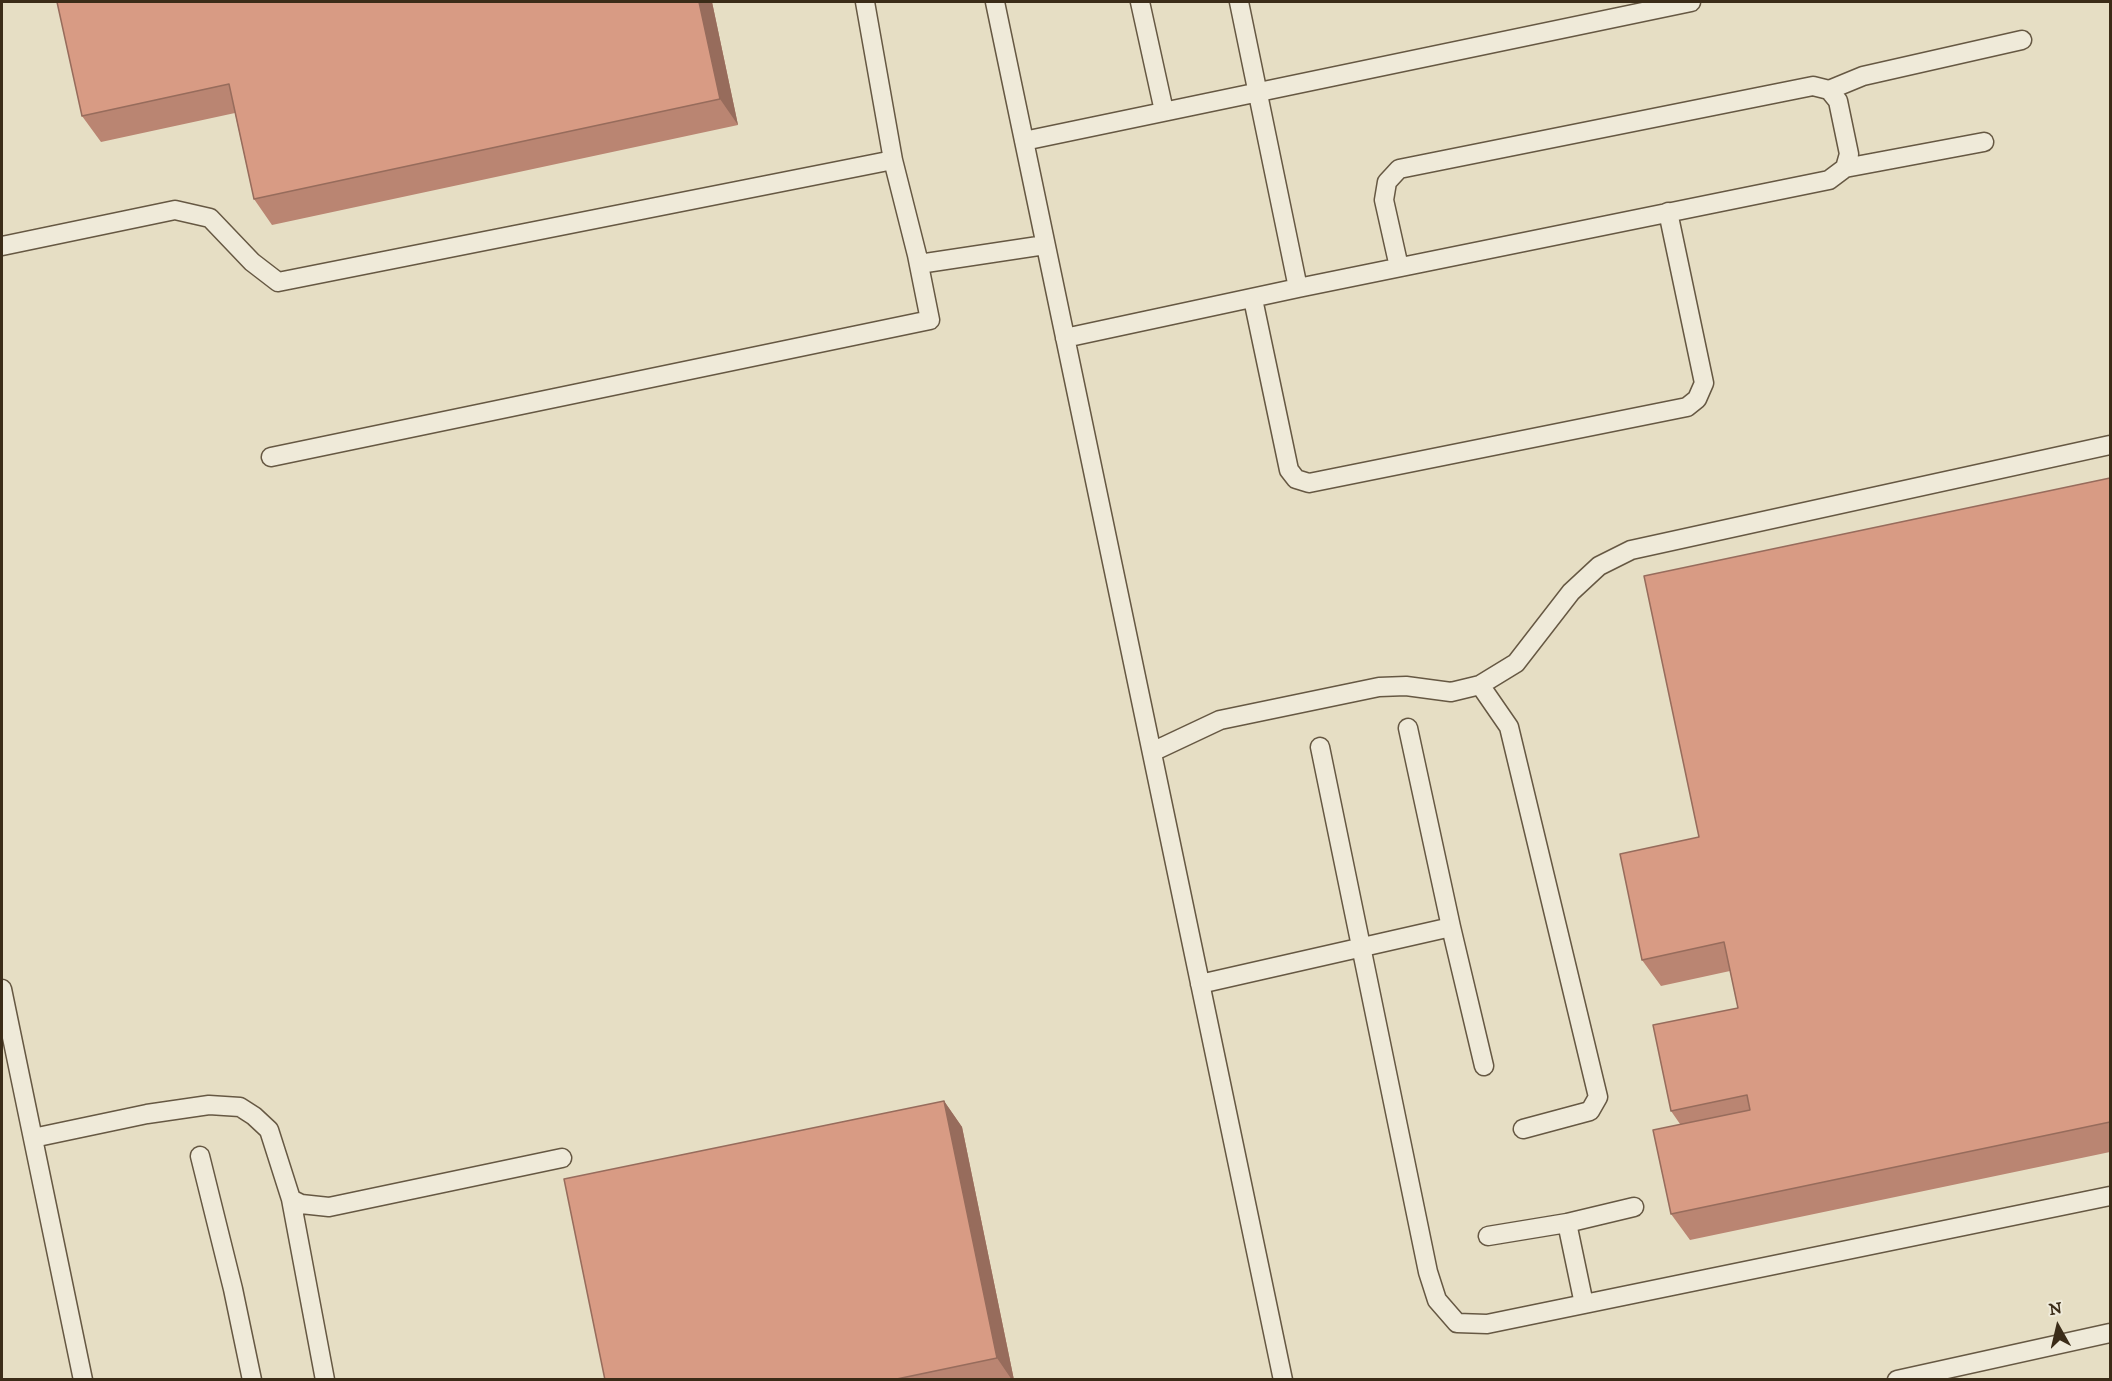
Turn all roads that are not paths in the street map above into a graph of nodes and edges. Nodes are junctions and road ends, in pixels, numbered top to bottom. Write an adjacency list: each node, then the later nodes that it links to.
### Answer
1 (865, 2): 12 (lane)
2 (995, 2): 10 (lane)
3 (1140, 2): 9 (lane)
4 (1239, 2): 8 (lane)
5 (1691, 2): 8 (lane)
6 (2022, 39): 7 (lane)
7 (1821, 88): 13 (lane); 18 (lane)
8 (1258, 90): 9 (lane); 19 (lane)
9 (1164, 111): 10 (lane)
10 (1024, 141): 15 (lane)
11 (1984, 142): 13 (lane)
12 (894, 159): 16 (lane); 17 (lane)
13 (1845, 168): 14 (lane)
14 (1668, 212): 18 (lane); 20 (lane)
15 (1046, 245): 17 (lane); 21 (lane)
16 (2, 246)
17 (919, 264): 23 (lane)
18 (1399, 267): 19 (lane)
19 (1298, 288): 20 (lane)
20 (1253, 299): 21 (lane)
21 (1065, 338): 27 (lane)
22 (2110, 445): 24 (lane)
23 (271, 458)
24 (1480, 685): 27 (lane); 33 (lane)
25 (1408, 728): 28 (lane)
26 (1320, 747): 29 (lane)
27 (1152, 752): 30 (lane)
28 (1451, 927): 29 (lane); 32 (lane)
29 (1361, 946): 30 (lane); 42 (lane)
30 (1200, 984): 47 (lane)
31 (2, 989): 34 (lane)
32 (1484, 1066)
33 (1523, 1129)
34 (33, 1138): 38 (lane); 44 (lane)
35 (200, 1156): 45 (lane)
36 (562, 1158): 38 (lane)
37 (2110, 1196): 42 (lane)
38 (291, 1199): 46 (lane)
39 (1634, 1207): 40 (lane)
40 (1567, 1223): 41 (lane); 42 (lane)
41 (1488, 1236)
42 (1584, 1304)
43 (2110, 1333): 48 (lane)
44 (83, 1380)
45 (252, 1380)
46 (325, 1380)
47 (1283, 1380)
48 (1897, 1380)

